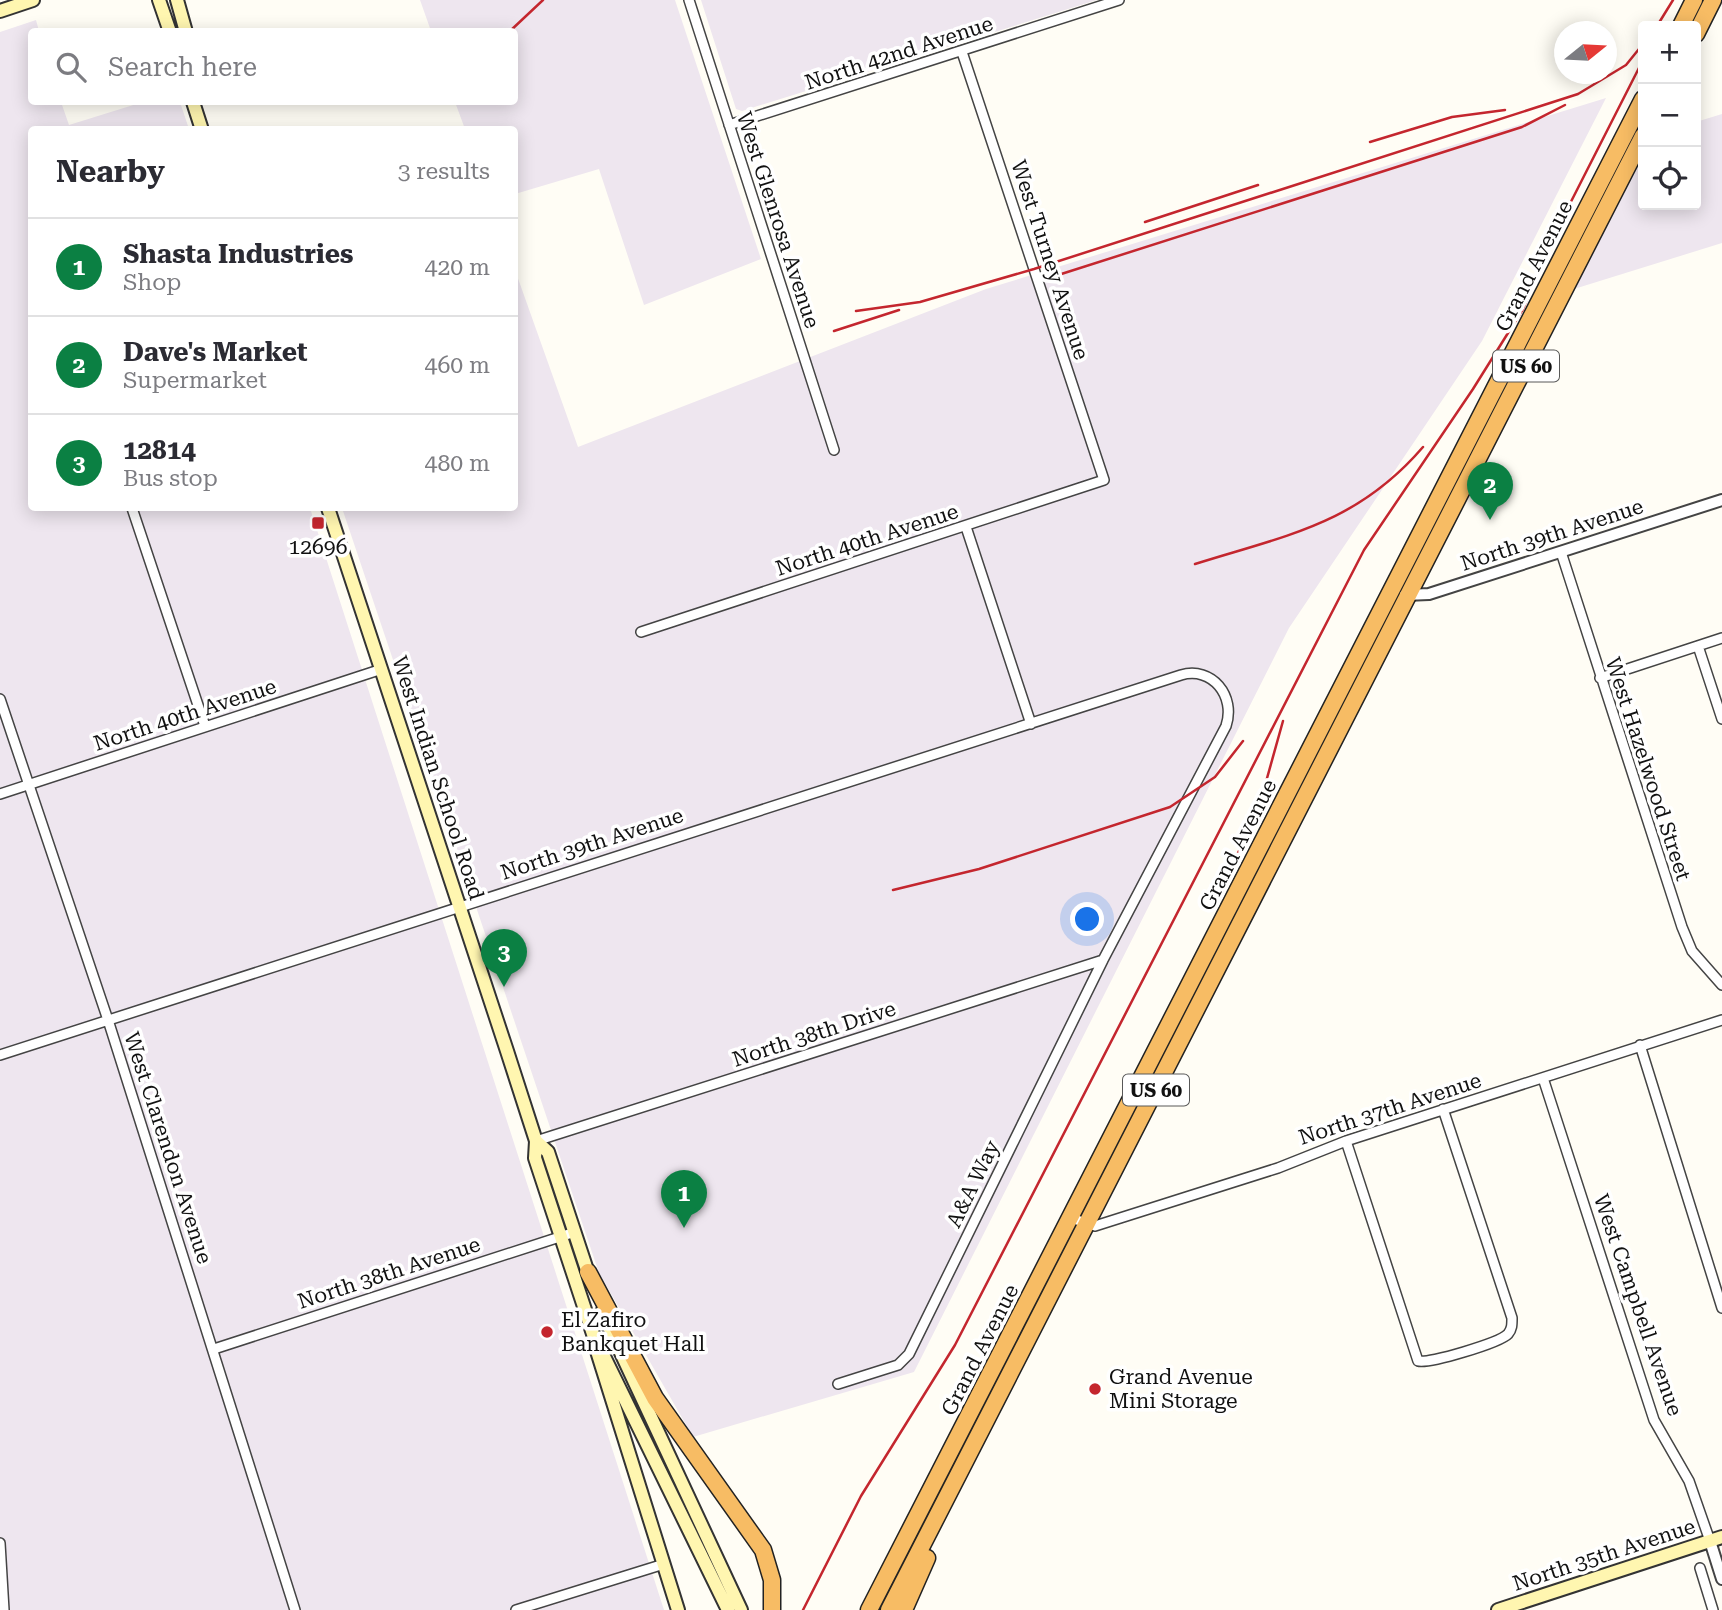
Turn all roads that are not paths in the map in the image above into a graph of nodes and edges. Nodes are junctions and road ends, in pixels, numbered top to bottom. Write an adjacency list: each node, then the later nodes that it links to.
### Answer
1 (33, 0): 8 (main road)
2 (159, 0): 11 (main road)
3 (177, 0): 12 (main road)
4 (689, 0): 16 (street, West Glenrosa Avenue)
5 (1119, 0): 13 (street, North 42nd Avenue)
6 (1694, 0): 9 (highway)
7 (1713, 0): 10 (highway)
8 (0, 11)
9 (1684, 21)
10 (1701, 24)
11 (169, 28)
12 (185, 28)
13 (962, 52): 16 (street, North 42nd Avenue); 20 (street, West Turney Avenue)
14 (194, 105): 17 (main road)
15 (1638, 109): 26 (highway, Grand Avenue / US 60)
16 (729, 125): 19 (street, West Glenrosa Avenue)
17 (201, 126)
18 (1638, 146): 27 (highway, Grand Avenue / US 60)
19 (834, 450)
20 (1104, 480): 24 (street, North 40th Avenue)
21 (1722, 500): 25 (street, North 39th Avenue)
22 (133, 511): 36 (street)
23 (329, 511): 31 (main road, West Indian School Road)
24 (966, 527): 28 (street, North 40th Avenue); 35 (street)
25 (1561, 552): 27 (street, North 39th Avenue); 32 (street, West Hazelwood Street)
26 (1393, 589): 27 (street); 40 (highway, Grand Avenue / US 60)
27 (1409, 596): 41 (highway, Grand Avenue / US 60)
28 (640, 632)
29 (1722, 638): 30 (street)
30 (1698, 646): 32 (street); 34 (street)
31 (382, 669): 36 (street, North 40th Avenue); 39 (main road, West Indian School Road)
32 (1600, 678): 43 (street, West Hazelwood Street)
33 (0, 698): 37 (street, West Clarendon Avenue)
34 (1722, 719)
35 (1031, 723): 39 (street, North 39th Avenue); 42 (street, North 39th Avenue)
36 (205, 726): 37 (street, North 40th Avenue)
37 (29, 785): 38 (street, North 40th Avenue); 44 (street, West Clarendon Avenue)
38 (0, 794)
39 (460, 907): 44 (street, North 39th Avenue); 50 (main road, West Indian School Road)
40 (1230, 908): 41 (highway); 52 (highway, Grand Avenue / US 60)
41 (1245, 917): 53 (highway, Grand Avenue / US 60)
42 (1103, 960): 50 (street, North 38th Drive); 60 (street, A&A Way)
43 (1722, 985)
44 (108, 1020): 47 (street, North 39th Avenue); 59 (street, West Clarendon Avenue)
45 (1722, 1020): 46 (street, North 37th Avenue)
46 (1640, 1045): 48 (street, North 37th Avenue); 57 (street)
47 (0, 1055)
48 (1542, 1078): 49 (street, North 37th Avenue); 64 (street, West Campbell Avenue)
49 (1443, 1109): 51 (street, North 37th Avenue); 51 (street)
50 (536, 1141): 54 (main road, West Indian School Road); 55 (main road, West Indian School Road)
51 (1346, 1141): 53 (street, North 37th Avenue)
52 (1071, 1218): 53 (street); 61 (highway, Grand Avenue / US 60)
53 (1087, 1226): 62 (highway, Grand Avenue / US 60)
54 (575, 1232): 55 (street, North 38th Avenue); 56 (main road, West Indian School Road)
55 (560, 1236): 58 (main road, West Indian School Road); 59 (street, North 38th Avenue)
56 (588, 1272): 69 (main road, West Indian School Road); 74 (highway)
57 (1722, 1308)
58 (593, 1334): 66 (main road); 69 (main road, West Indian School Road)
59 (214, 1349): 71 (street, West Clarendon Avenue)
60 (838, 1384)
61 (957, 1441): 62 (highway); 75 (highway, Grand Avenue / US 60)
62 (968, 1460): 63 (highway, Grand Avenue / US 60)
63 (942, 1509): 76 (highway, Grand Avenue / US 60); 77 (highway)
64 (1716, 1539): 68 (street, West Campbell Avenue); 78 (main road, North 35th Avenue)
65 (0, 1543): 70 (street)
66 (664, 1563): 72 (street); 73 (main road)
67 (1700, 1568): 79 (street)
68 (1722, 1578)
69 (736, 1609)
70 (4, 1610)
71 (295, 1610)
72 (516, 1610)
73 (678, 1610)
74 (772, 1610)
75 (869, 1610)
76 (889, 1610)
77 (904, 1610)
78 (1498, 1610)
79 (1713, 1610)

